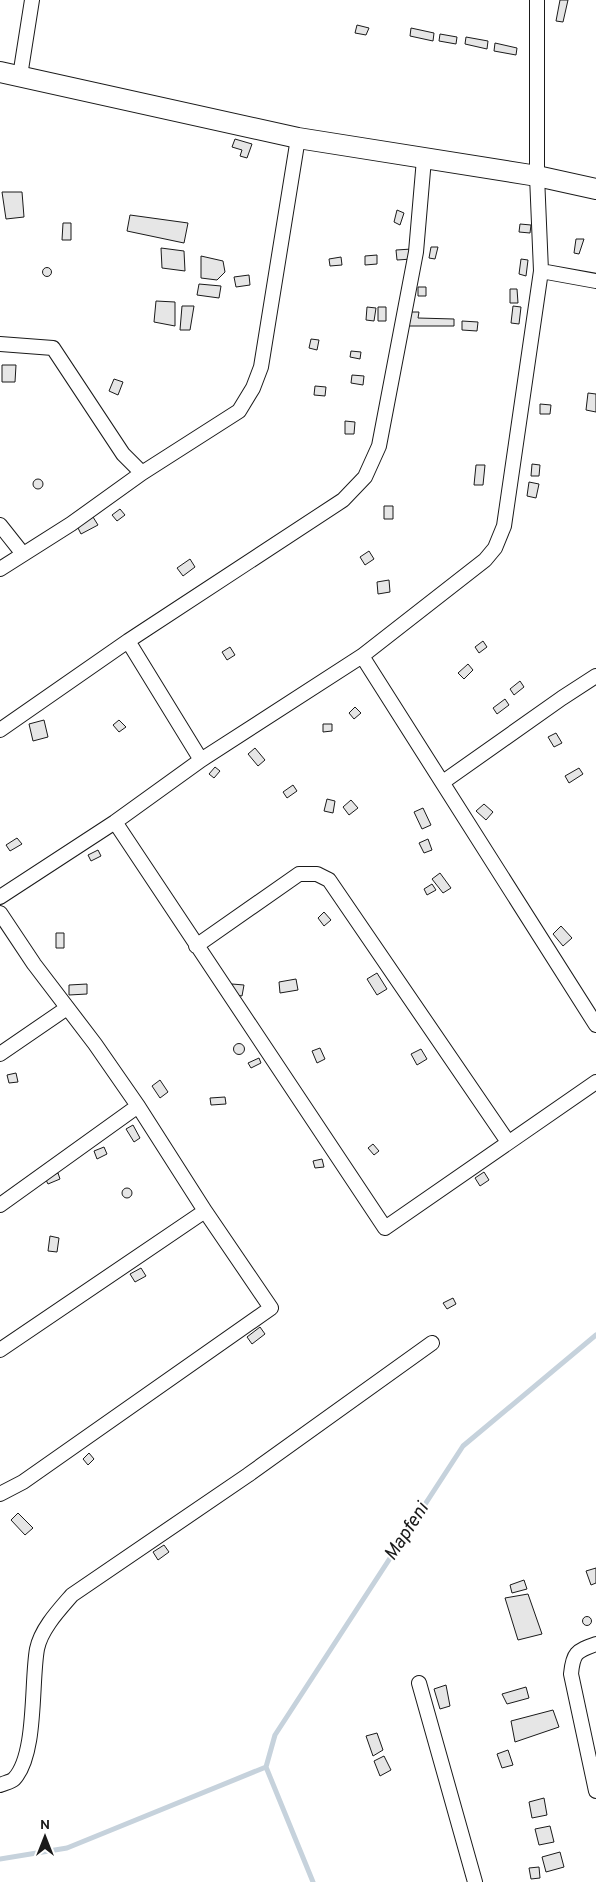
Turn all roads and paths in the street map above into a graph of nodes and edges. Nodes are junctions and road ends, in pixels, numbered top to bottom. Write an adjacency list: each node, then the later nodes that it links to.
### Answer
1 (32, 0): 4 (street)
2 (537, 0): 7 (street)
3 (0, 72): 4 (street)
4 (20, 76): 5 (street)
5 (298, 138): 6 (street); 12 (street)
6 (424, 158): 7 (street); 16 (street)
7 (537, 176): 8 (street); 9 (street)
8 (596, 189)
9 (541, 271): 10 (street); 17 (street)
10 (596, 281)
11 (0, 344): 12 (street)
12 (142, 473): 14 (street)
13 (0, 525): 14 (street)
14 (23, 554): 15 (street)
15 (0, 569)
16 (128, 641): 19 (street); 20 (street)
17 (362, 656): 20 (street); 21 (street)
18 (596, 676): 21 (street)
19 (0, 730)
20 (201, 760): 22 (street)
21 (443, 782): 27 (street)
22 (115, 822): 23 (street); 25 (street)
23 (0, 897)
24 (0, 913): 26 (street)
25 (196, 946): 31 (street); 31 (street)
26 (67, 1008): 28 (street); 30 (street)
27 (596, 1026)
28 (0, 1054)
29 (596, 1082): 31 (street)
30 (138, 1106): 32 (street); 33 (street)
31 (508, 1142)
32 (0, 1205)
33 (205, 1211): 35 (street); 36 (street)
34 (432, 1343): 39 (street)
35 (0, 1350)
36 (0, 1494)
37 (596, 1644): 40 (street)
38 (419, 1683): 41 (street)
39 (0, 1785)
40 (596, 1791)
41 (475, 1882)

